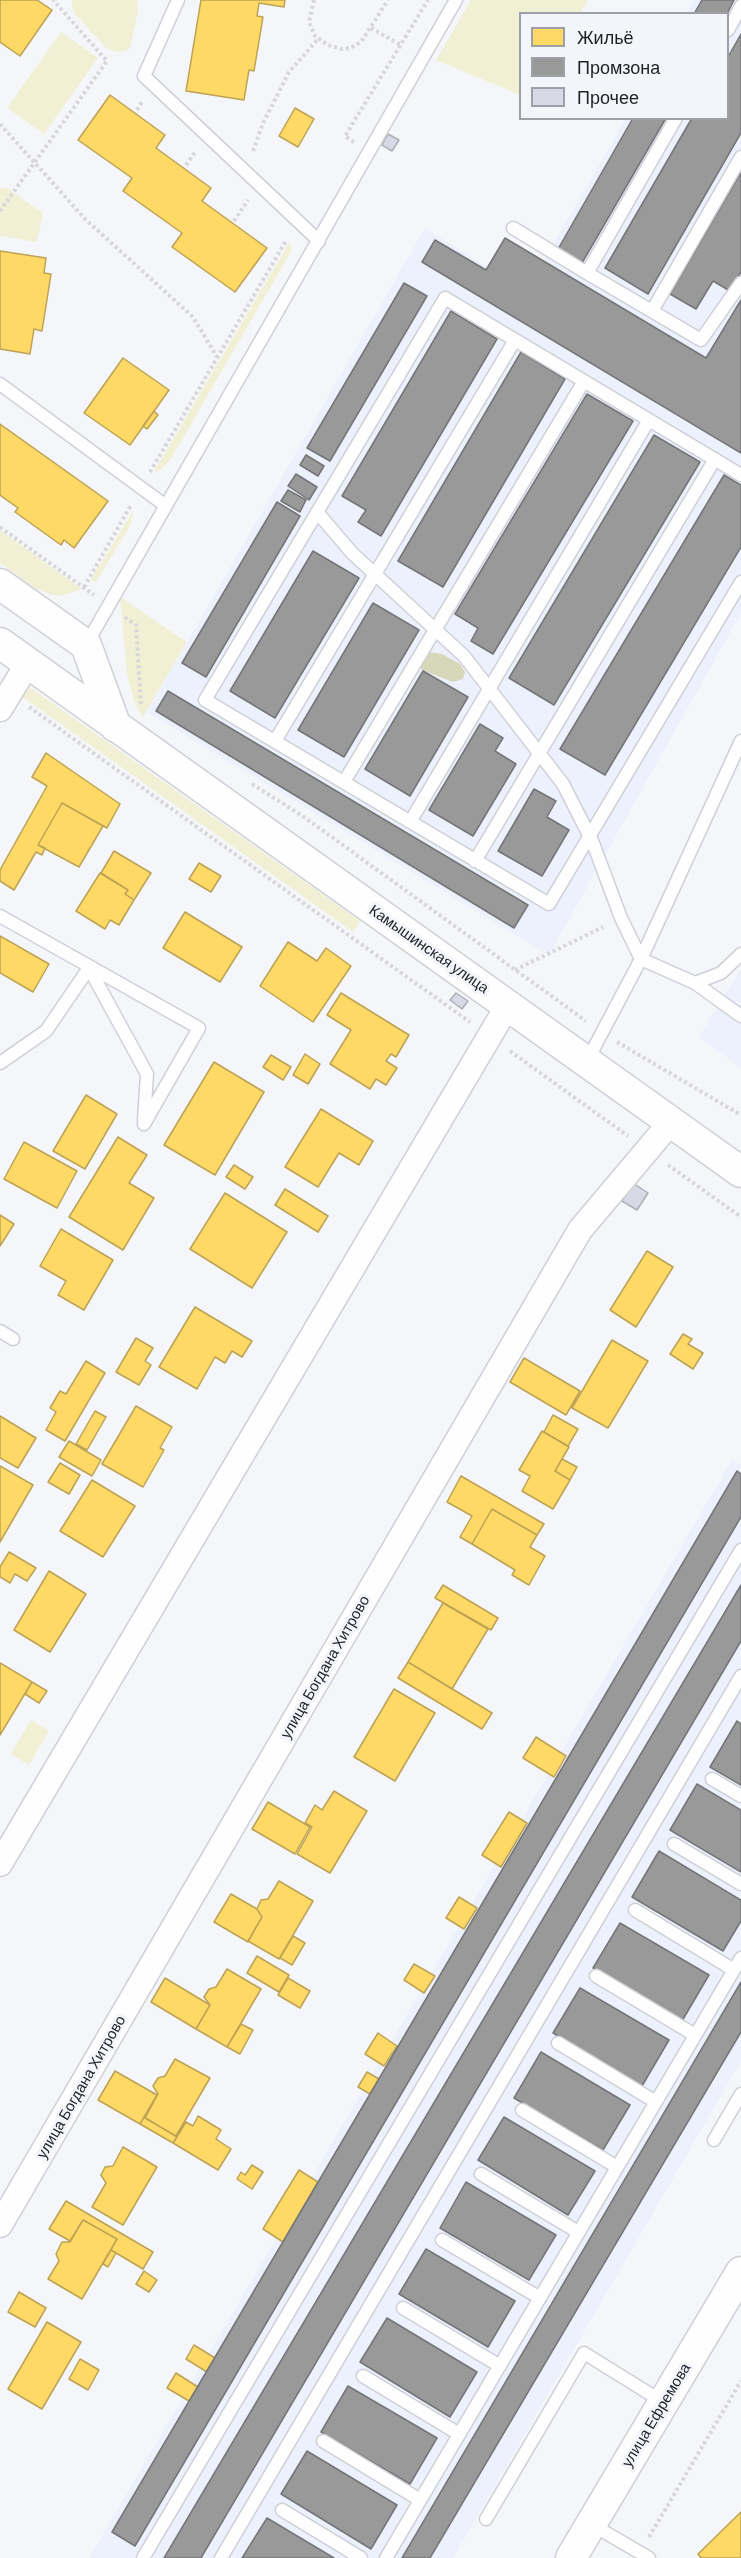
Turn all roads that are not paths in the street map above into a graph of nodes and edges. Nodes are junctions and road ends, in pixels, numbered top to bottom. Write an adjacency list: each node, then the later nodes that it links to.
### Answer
1 (178, 0): 8 (lane)
2 (456, 0): 8 (lane)
3 (741, 6): 4 (lane)
4 (729, 28)
5 (675, 120): 9 (lane)
6 (741, 157): 11 (lane)
7 (513, 228): 9 (lane)
8 (319, 241): 18 (lane)
9 (587, 273): 11 (lane)
10 (741, 283): 11 (lane)
11 (652, 310)
12 (515, 340): 13 (lane); 19 (lane); 20 (lane)
13 (584, 381): 15 (lane); 23 (lane)
14 (0, 384): 18 (lane)
15 (650, 420): 16 (lane); 26 (lane)
16 (715, 459): 17 (lane); 31 (lane)
17 (741, 475)
18 (166, 506): 24 (lane)
19 (317, 512): 20 (lane); 29 (lane)
20 (375, 574): 23 (lane); 29 (lane)
21 (741, 582): 34 (lane)
22 (0, 584): 24 (street)
23 (435, 629): 26 (lane); 32 (lane)
24 (86, 645): 28 (street)
25 (9, 653): 27 (street); 28 (street, Камышинская улица)
26 (489, 688): 31 (lane); 33 (lane)
27 (5, 701)
28 (129, 721): 41 (street, Камышинская улица)
29 (275, 741): 32 (lane)
30 (741, 741): 38 (lane)
31 (539, 754): 34 (lane); 35 (lane)
32 (344, 782): 33 (lane)
33 (410, 822): 35 (lane)
34 (589, 836): 35 (lane); 38 (lane)
35 (475, 861)
36 (0, 916): 39 (lane)
37 (741, 954): 40 (lane)
38 (641, 959): 40 (lane); 43 (lane)
39 (89, 968): 39 (lane); 44 (lane)
40 (695, 983): 42 (lane)
41 (508, 1005): 43 (street, Камышинская улица); 54 (street)
42 (741, 1016)
43 (587, 1061): 45 (street, Камышинская улица)
44 (0, 1063)
45 (671, 1122): 46 (street, Камышинская улица); 68 (street, улица Богдана Хитрово)
46 (741, 1172)
47 (0, 1331): 48 (lane)
48 (13, 1339)
49 (741, 1550): 84 (lane)
50 (741, 1676): 85 (lane)
51 (712, 1779): 52 (lane)
52 (741, 1796)
53 (674, 1844): 55 (lane)
54 (0, 1864)
55 (741, 1884)
56 (635, 1910): 58 (lane)
57 (741, 1958): 58 (lane)
58 (734, 1970): 60 (lane)
59 (596, 1976): 60 (lane)
60 (695, 2035): 63 (lane)
61 (558, 2043): 63 (lane)
62 (741, 2094): 65 (lane)
63 (656, 2102): 66 (lane)
64 (522, 2110): 66 (lane)
65 (714, 2140)
66 (617, 2167): 69 (lane)
67 (481, 2174): 69 (lane)
68 (0, 2225)
69 (578, 2232): 72 (lane)
70 (441, 2240): 72 (lane)
71 (741, 2272): 76 (street, улица Ефремова)
72 (540, 2298): 74 (lane)
73 (403, 2308): 74 (lane)
74 (500, 2366): 77 (lane)
75 (363, 2376): 77 (lane)
76 (664, 2403): 81 (lane); 82 (street, улица Ефремова)
77 (459, 2434): 79 (lane)
78 (323, 2441): 79 (lane)
79 (420, 2500): 87 (lane)
80 (282, 2510): 86 (lane)
81 (486, 2519)
82 (591, 2524): 83 (lane); 88 (street, улица Ефремова)
83 (645, 2555)
84 (143, 2558)
85 (221, 2558)
86 (361, 2558)
87 (386, 2558)
88 (571, 2558)

